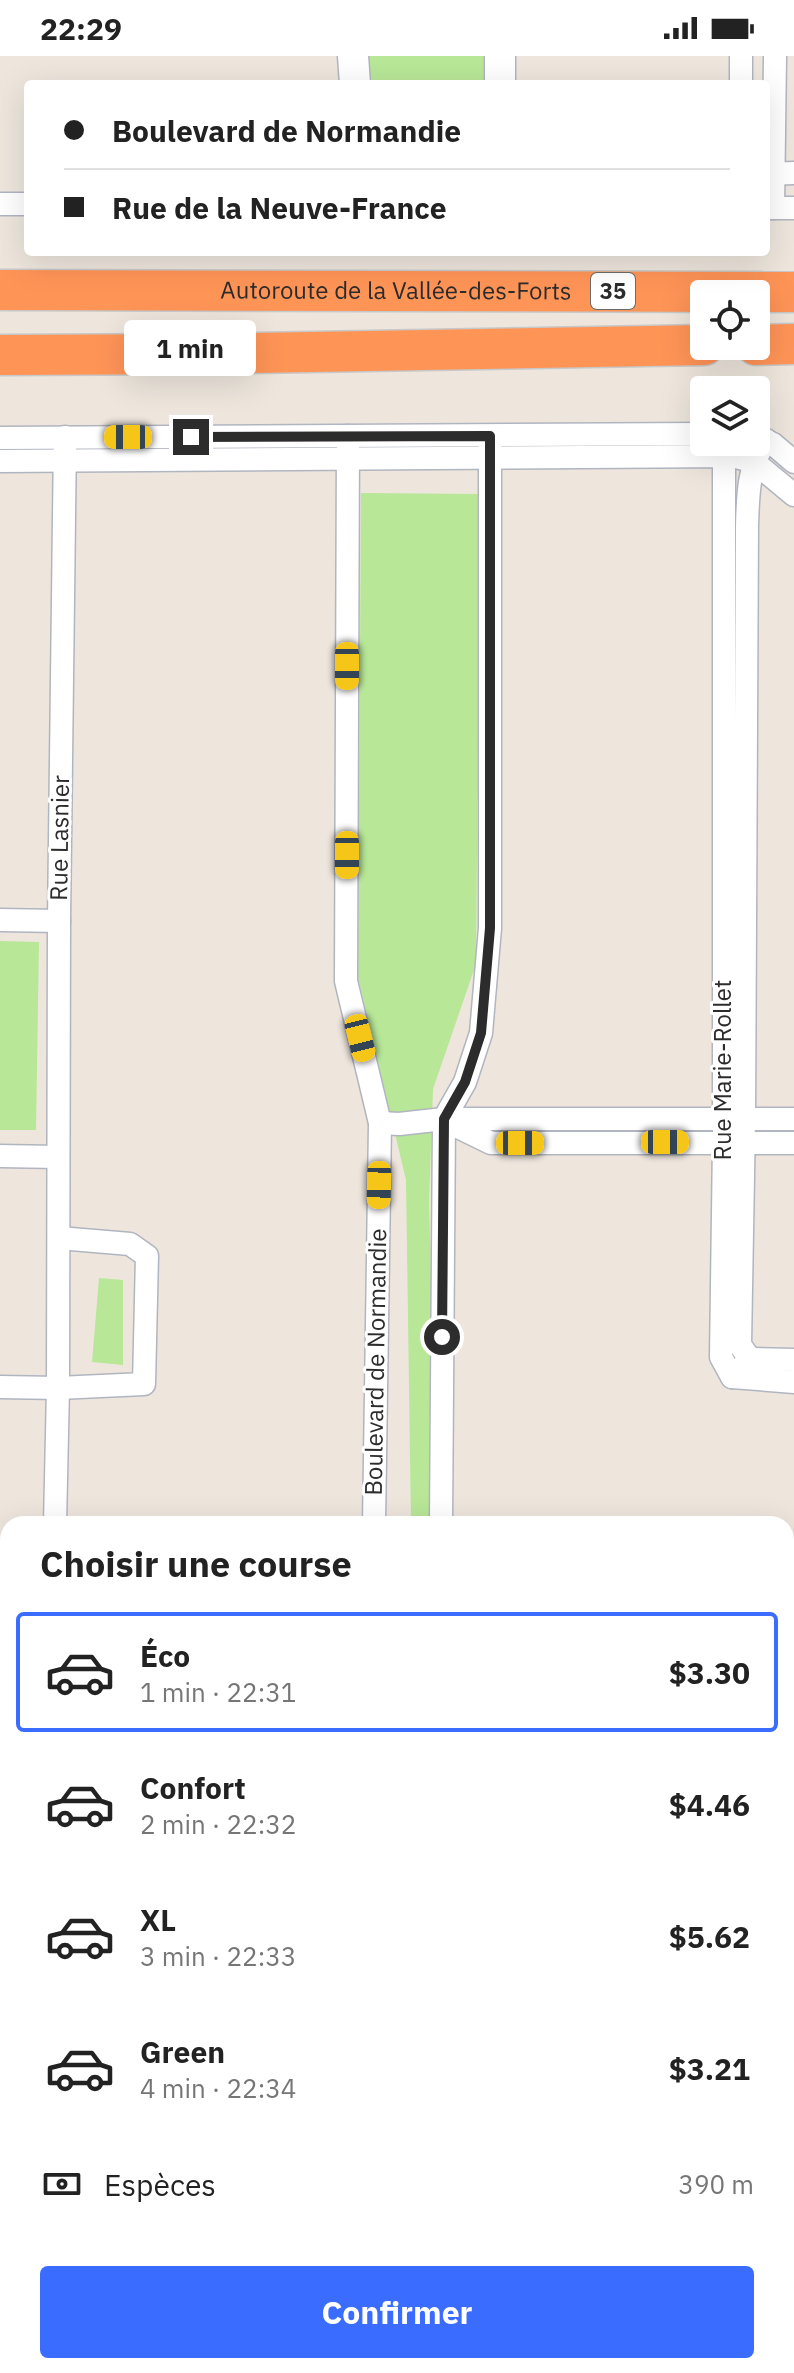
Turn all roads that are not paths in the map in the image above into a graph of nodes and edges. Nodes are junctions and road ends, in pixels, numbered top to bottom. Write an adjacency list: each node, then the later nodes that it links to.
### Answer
1 (353, 56): 5 (street)
2 (500, 56): 6 (street)
3 (741, 56): 7 (street)
4 (775, 56): 8 (street)
5 (355, 80)
6 (500, 80)
7 (741, 80)
8 (778, 174): 11 (street)
9 (0, 204): 10 (street)
10 (24, 204)
11 (778, 208)
12 (0, 290): 13 (highway, Autoroute de la Vallée-des-Forts / 35)
13 (794, 292)
14 (690, 345): 15 (highway)
15 (0, 355)
16 (690, 435): 21 (street)
17 (65, 437): 18 (street); 20 (street); 26 (street, Rue Lasnier)
18 (0, 438)
19 (770, 445): 29 (street)
20 (348, 447): 21 (street); 26 (street); 38 (street, Boulevard de Normandie)
21 (490, 447): 22 (street); 35 (street)
22 (690, 449)
23 (724, 456): 31 (street, Rue Marie-Rollet)
24 (737, 456): 28 (street)
25 (756, 456): 28 (street, Rue Marie-Rollet)
26 (66, 460): 27 (street); 34 (street, Rue Lasnier)
27 (0, 461)
28 (754, 462): 30 (street); 32 (street, Rue Marie-Rollet)
29 (794, 462)
30 (794, 495)
31 (724, 761): 32 (street); 36 (street, Rue Marie-Rollet)
32 (747, 761): 36 (street, Rue Marie-Rollet)
33 (0, 920): 34 (street)
34 (59, 921): 42 (street, Rue Lasnier)
35 (444, 1119): 36 (street); 38 (street); 39 (street); 52 (street)
36 (734, 1119): 37 (street); 39 (street, Rue Marie-Rollet)
37 (794, 1119)
38 (380, 1123): 51 (street, Boulevard de Normandie)
39 (734, 1142): 40 (street); 44 (street, Rue Marie-Rollet); 46 (street, Rue Marie-Rollet)
40 (794, 1143)
41 (0, 1156): 42 (street)
42 (58, 1157): 43 (street, Rue Lasnier)
43 (59, 1238): 49 (street, Rue Lasnier); 49 (street)
44 (750, 1359): 45 (street); 46 (street)
45 (794, 1360)
46 (732, 1377): 47 (street)
47 (794, 1382)
48 (0, 1387): 49 (street)
49 (58, 1388): 50 (street, Rue Lasnier)
50 (55, 1516)
51 (374, 1516)
52 (441, 1516)

